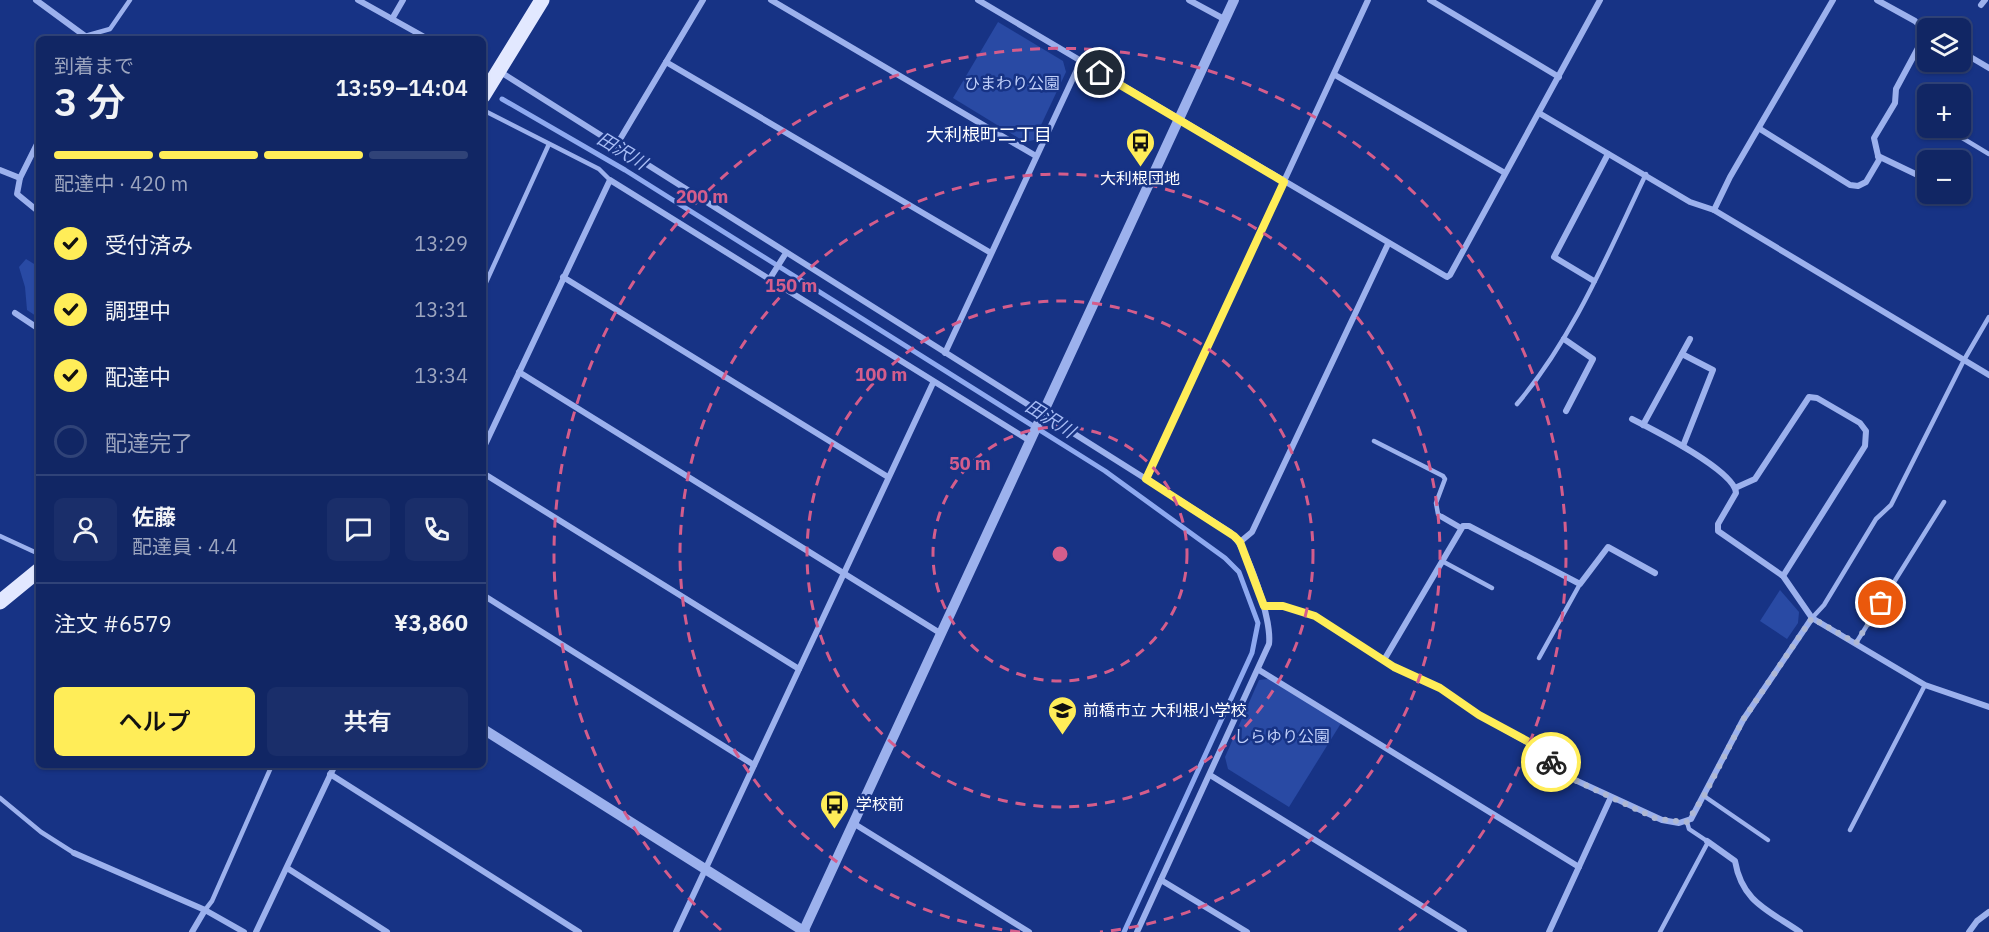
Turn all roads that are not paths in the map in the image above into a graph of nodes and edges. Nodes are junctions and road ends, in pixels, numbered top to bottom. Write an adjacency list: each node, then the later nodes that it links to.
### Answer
1 (36, 0): 18 (street)
2 (130, 0): 19 (lane)
3 (358, 0): 16 (street)
4 (403, 0): 16 (street)
5 (542, 0): 26 (main road)
6 (703, 0): 23 (street)
7 (771, 0): 38 (street)
8 (978, 0): 22 (street)
9 (1190, 0): 17 (street)
10 (1234, 0): 17 (street)
11 (1368, 0): 25 (street)
12 (1430, 0): 27 (street)
13 (1600, 0): 27 (street)
14 (1833, 0): 31 (street)
15 (1877, 0): 39 (street)
16 (392, 19): 20 (street)
17 (1224, 19): 30 (street)
18 (84, 36)
19 (88, 36)
20 (423, 36)
21 (1971, 57): 24 (street)
22 (1081, 61): 30 (street); 38 (street)
23 (666, 62): 35 (street); 51 (street)
24 (1989, 68)
25 (1335, 75): 41 (street); 46 (street)
26 (491, 76): 35 (street)
27 (1559, 77): 29 (street)
28 (486, 112): 33 (lane)
29 (1539, 113): 36 (street); 41 (street)
30 (1179, 120): 46 (street); 69 (street)
31 (1760, 129): 39 (street); 48 (street)
32 (1962, 138): 37 (lane)
33 (549, 144): 45 (lane); 55 (lane)
34 (36, 146): 44 (street)
35 (616, 146): 50 (street)
36 (1608, 154): 42 (street); 54 (street)
37 (1989, 154)
38 (1036, 156): 51 (street)
39 (1878, 156): 43 (street)
40 (0, 170): 44 (street)
41 (1505, 173): 49 (street)
42 (1646, 174): 48 (street); 54 (lane)
43 (1917, 175)
44 (20, 178): 47 (street)
45 (610, 180): 52 (street); 53 (street)
46 (1284, 182): 49 (street); 78 (street)
47 (36, 210)
48 (1714, 210): 63 (street)
49 (1388, 244): 84 (street)
50 (786, 253): 53 (street); 61 (street)
51 (991, 253): 61 (street)
52 (563, 277): 64 (street); 77 (street)
53 (769, 280): 66 (street)
54 (1594, 281): 59 (lane)
55 (486, 282)
56 (15, 313): 58 (street)
57 (1989, 318): 63 (lane)
58 (36, 327)
59 (1564, 339): 67 (lane); 68 (street)
60 (1690, 339): 62 (street)
61 (945, 353): 69 (street)
62 (1682, 354): 71 (street); 75 (street)
63 (1964, 360): 65 (street); 96 (lane)
64 (519, 372): 74 (street); 89 (street)
65 (1989, 375)
66 (933, 383): 72 (street); 77 (street)
67 (1517, 404)
68 (1566, 411)
69 (1042, 415): 72 (street); 78 (street)
70 (1632, 419): 71 (street)
71 (1643, 425): 75 (street)
72 (1030, 441): 97 (street)
73 (1374, 441): 81 (lane)
74 (486, 443)
75 (1683, 446): 79 (street)
76 (486, 475): 101 (street)
77 (888, 477): 89 (street)
78 (1146, 479): 84 (street)
79 (1735, 488): 90 (street); 90 (street)
80 (1944, 502): 98 (lane)
81 (1442, 517): 82 (street)
82 (1461, 528): 86 (street); 91 (street)
83 (0, 536): 85 (lane)
84 (1240, 542): 95 (street)
85 (36, 553)
86 (1442, 561): 92 (lane); 100 (street)
87 (36, 572): 94 (main road)
88 (1655, 573): 91 (street)
89 (843, 575): 97 (street); 101 (street)
90 (1783, 576): 96 (street)
91 (1580, 584): 99 (lane)
92 (1492, 588)
93 (486, 597): 106 (street)
94 (0, 602)
95 (1264, 606): 100 (street); 102 (street)
96 (1812, 618): 98 (street); 111 (street)
97 (940, 633): 115 (street)
98 (1856, 643): 103 (street)
99 (1539, 657)
100 (1384, 660): 112 (street)
101 (799, 669): 106 (street)
102 (1259, 670): 110 (street); 121 (street)
103 (1925, 686): 104 (street); 116 (lane)
104 (1989, 707)
105 (486, 731): 120 (street)
106 (754, 765): 120 (street)
107 (272, 768): 124 (lane)
108 (333, 768): 109 (street)
109 (330, 774): 122 (street); 131 (street)
110 (1210, 775): 123 (street); 136 (street)
111 (1704, 796): 114 (street); 117 (lane)
112 (1611, 797): 114 (street); 121 (street)
113 (0, 798): 119 (lane)
114 (1687, 822): 118 (lane)
115 (853, 823): 126 (street); 133 (street)
116 (1850, 830)
117 (1768, 840)
118 (1707, 841): 138 (lane); 139 (street)
119 (74, 853): 124 (street)
120 (705, 867): 126 (street); 132 (street)
121 (1579, 867): 137 (street)
122 (287, 868): 129 (street); 130 (street)
123 (1161, 880): 134 (street); 135 (street)
124 (205, 910): 127 (street); 128 (street)
125 (1989, 912): 140 (street)
126 (804, 931)
127 (192, 932)
128 (244, 932)
129 (256, 932)
130 (387, 932)
131 (579, 932)
132 (676, 932)
133 (1029, 932)
134 (1137, 932)
135 (1246, 932)
136 (1464, 932)
137 (1549, 932)
138 (1660, 932)
139 (1800, 932)
140 (1970, 932)

